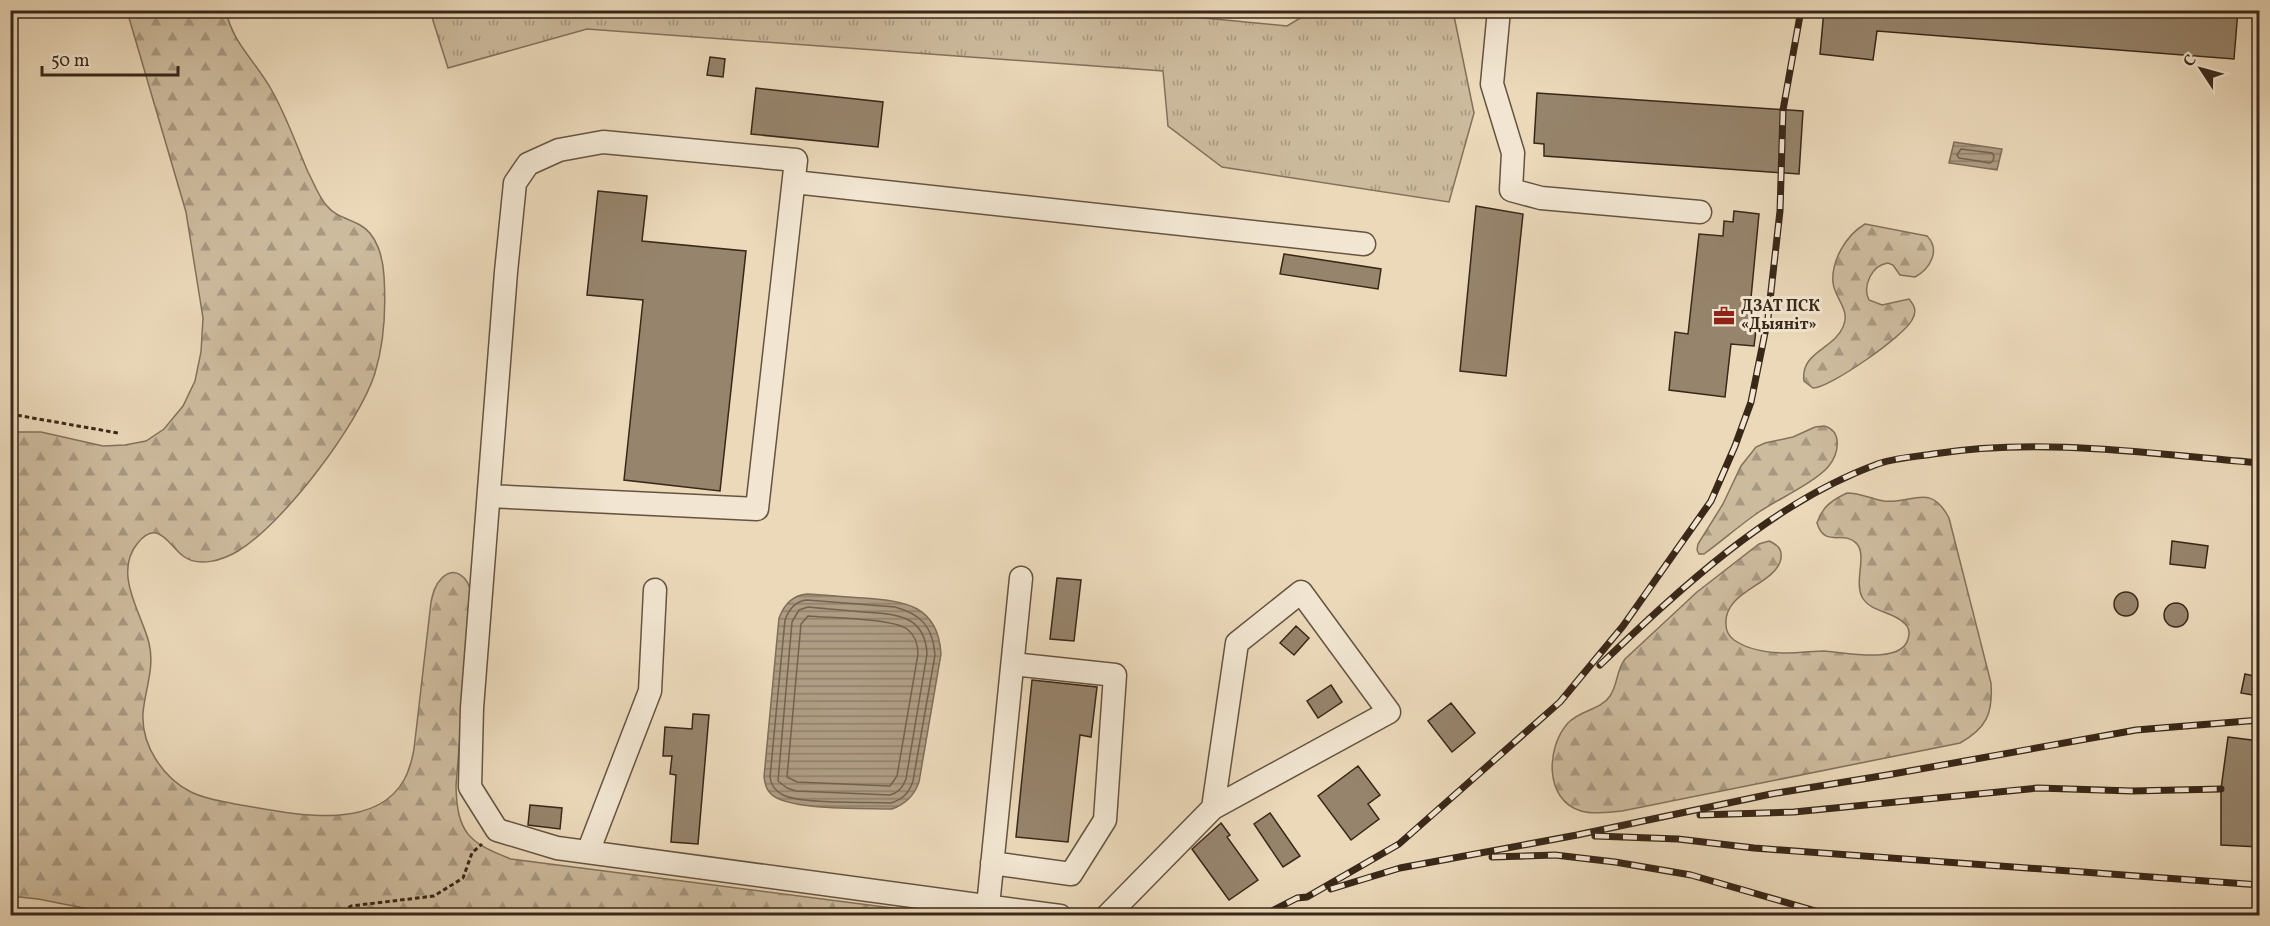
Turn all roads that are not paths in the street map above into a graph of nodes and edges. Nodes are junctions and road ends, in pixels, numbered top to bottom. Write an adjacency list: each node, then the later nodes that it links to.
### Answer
1 (1499, 10): 3 (street)
2 (794, 182): 4 (street); 5 (street); 5 (street)
3 (1700, 212)
4 (1364, 244)
5 (489, 496): 10 (street)
6 (1021, 578): 8 (street)
7 (655, 590): 10 (street)
8 (1013, 664): 11 (street); 11 (street)
9 (1213, 808): 9 (street); 14 (street)
10 (588, 852): 12 (street)
11 (992, 863): 12 (street)
12 (988, 906): 13 (street)
13 (1060, 915)
14 (1107, 915)

